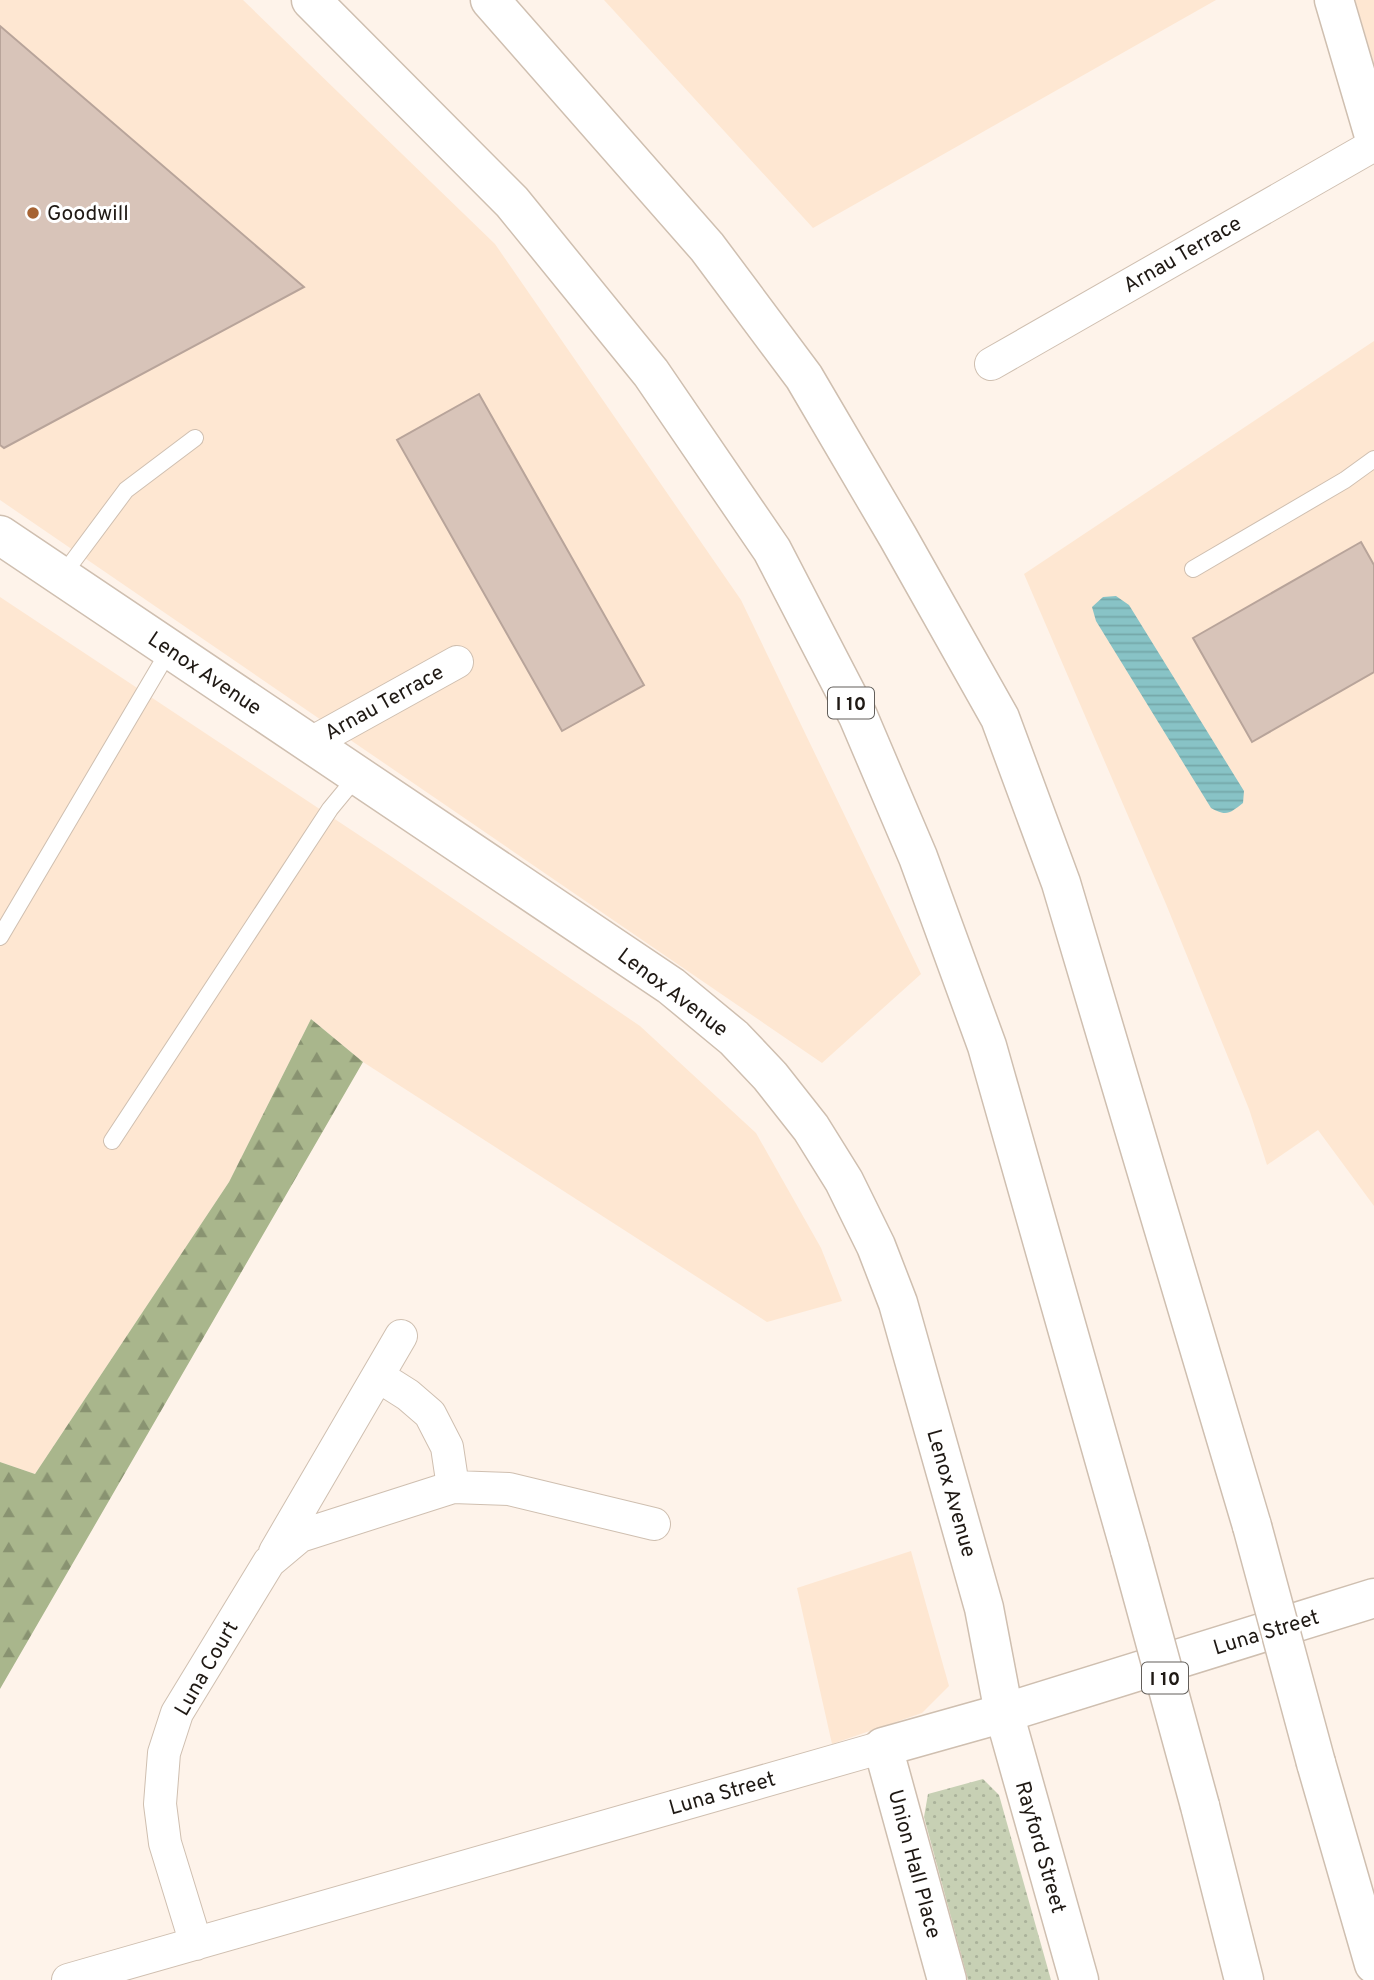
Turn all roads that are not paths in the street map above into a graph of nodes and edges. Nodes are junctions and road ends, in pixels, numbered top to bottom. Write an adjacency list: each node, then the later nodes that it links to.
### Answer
1 (311, 0): 31 (main road, I 10, bridge)
2 (490, 0): 27 (main road, bridge)
3 (1334, 0): 4 (main road)
4 (1374, 136)
5 (1374, 145): 6 (street, Arnau Terrace)
6 (991, 364)
7 (195, 438): 11 (lane)
8 (1374, 458): 10 (lane)
9 (0, 535): 11 (main road, Lenox Avenue)
10 (1193, 569)
11 (62, 576): 12 (main road, Lenox Avenue)
12 (170, 649): 14 (main road, Lenox Avenue); 16 (lane)
13 (457, 662): 14 (street, Arnau Terrace)
14 (311, 743): 15 (main road, Lenox Avenue)
15 (358, 775): 17 (lane); 24 (main road, Lenox Avenue)
16 (0, 937)
17 (112, 1141)
18 (401, 1336): 19 (street, Luna Court)
19 (378, 1376): 20 (street); 22 (street, Luna Court)
20 (453, 1487): 21 (street, Luna Court); 22 (street, Luna Court)
21 (654, 1524)
22 (269, 1562): 26 (street, Luna Court)
23 (1374, 1598): 24 (main road, Luna Street)
24 (1004, 1713): 25 (main road, Luna Street); 30 (main road, Rayford Street)
25 (883, 1747): 26 (street, Luna Street); 29 (main road, Union Hall Place)
26 (197, 1944): 28 (street, Luna Street)
27 (1374, 1964)
28 (68, 1980)
29 (947, 1980)
30 (1079, 1980)
31 (1244, 1980)

